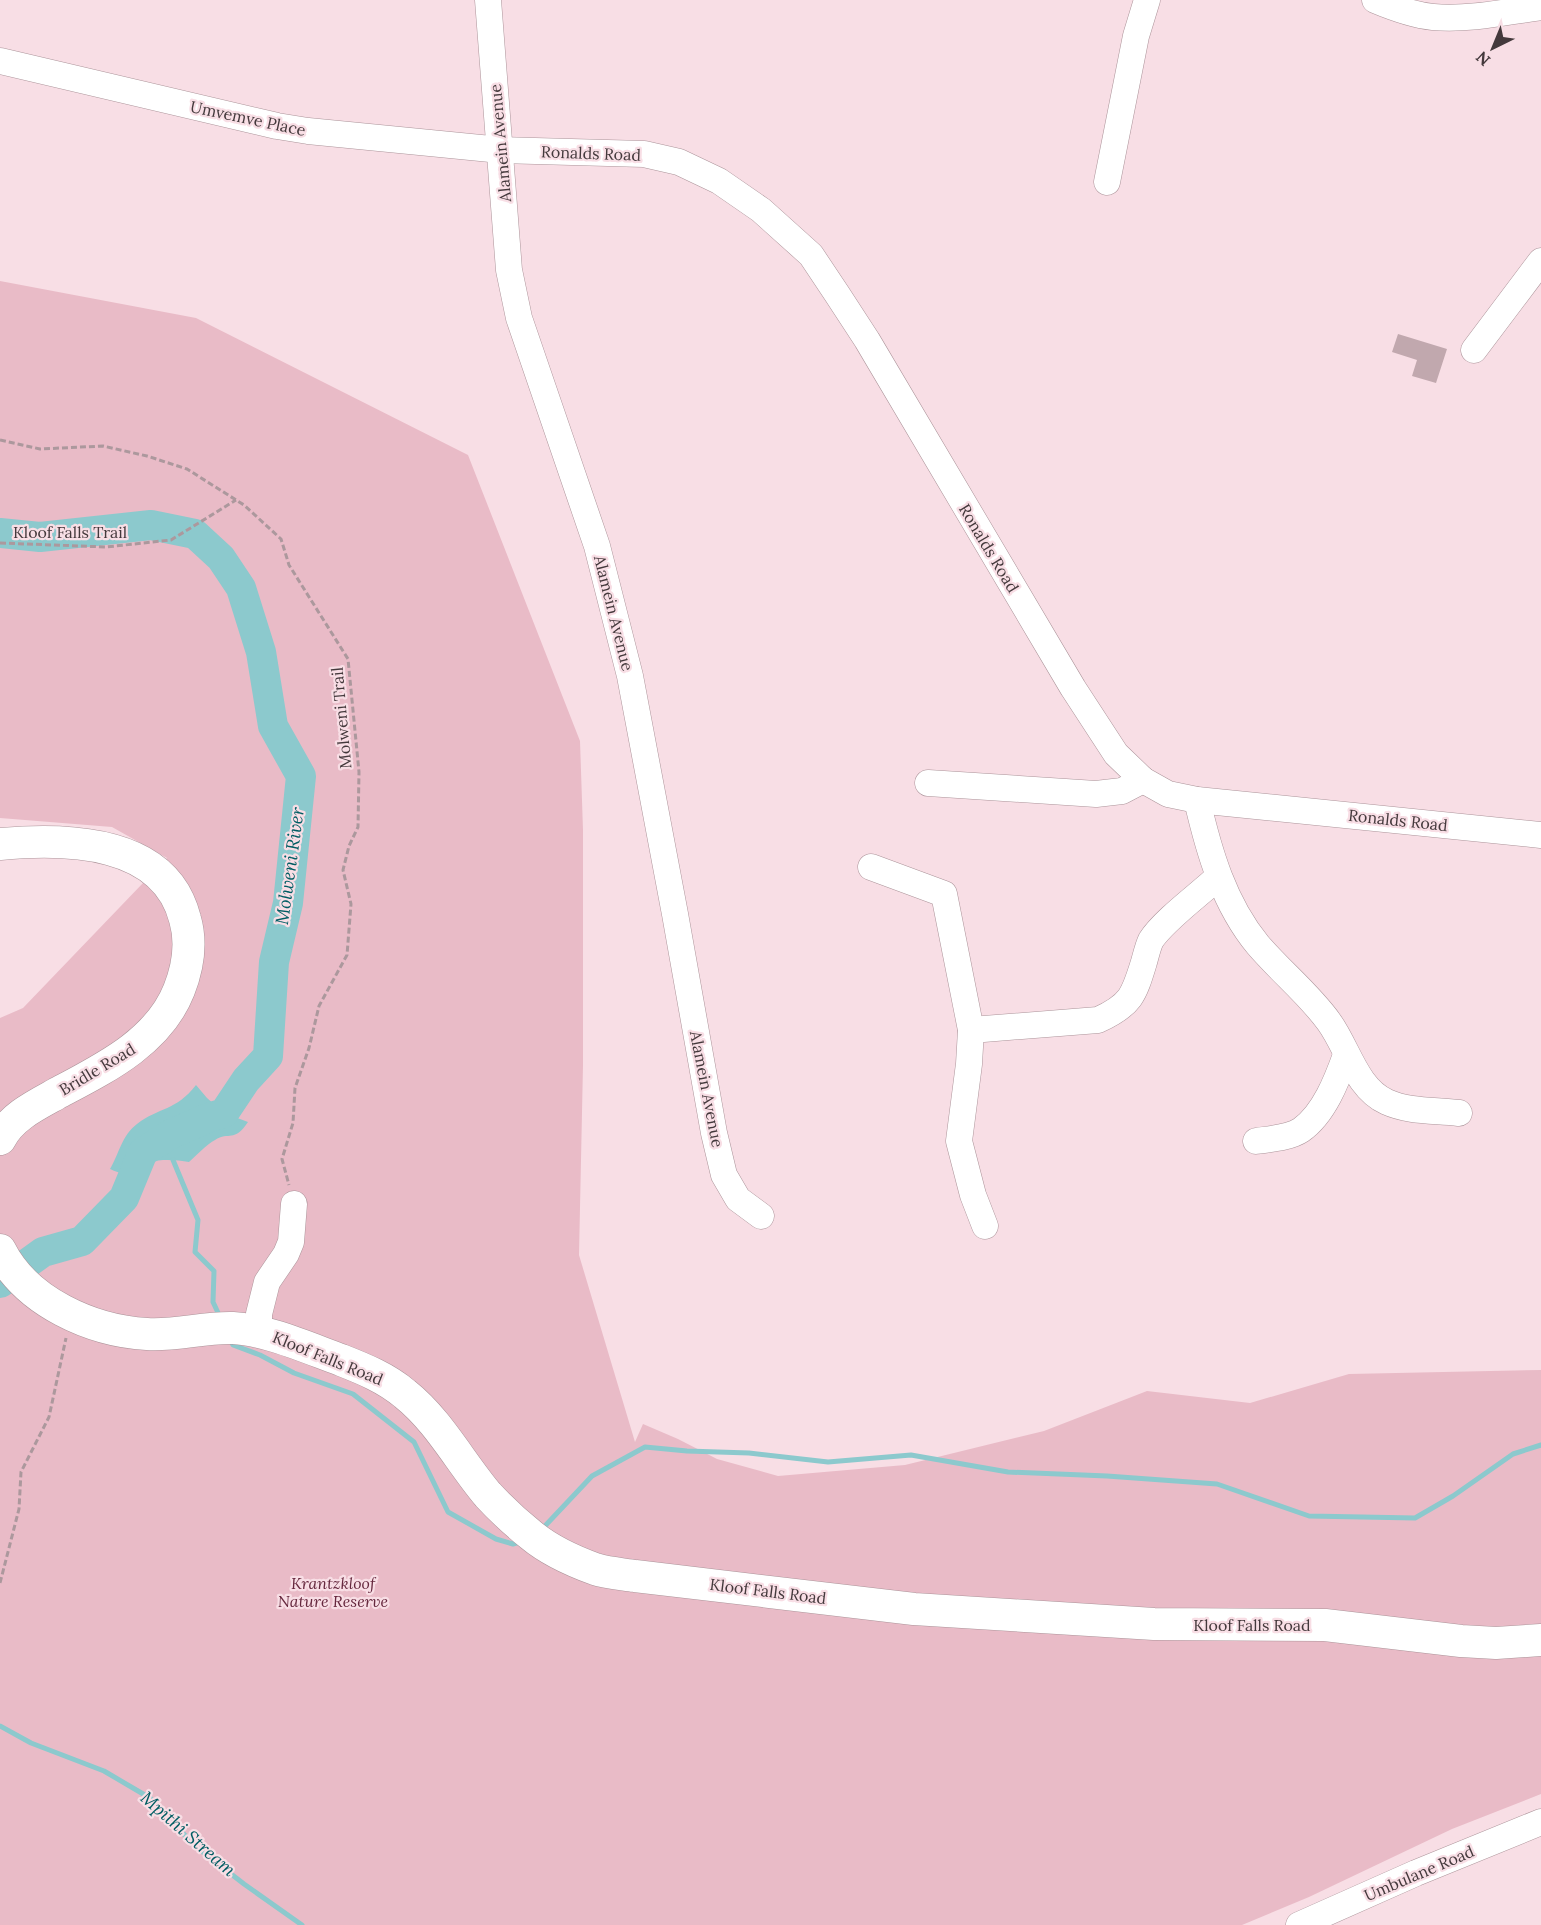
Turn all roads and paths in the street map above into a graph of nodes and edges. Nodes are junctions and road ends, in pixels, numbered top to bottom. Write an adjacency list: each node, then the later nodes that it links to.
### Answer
1 (488, 0): 6 (street, Alamein Avenue)
2 (1147, 0): 7 (street)
3 (1375, 0): 4 (street)
4 (1541, 11)
5 (0, 61): 6 (street, Umvemve Place)
6 (501, 150): 13 (street, Ronalds Road); 26 (street, Alamein Avenue)
7 (1107, 182)
8 (1541, 261): 9 (street)
9 (1474, 350)
10 (0, 440): 11 (path, Molweni Trail)
11 (236, 500): 12 (path, Kloof Falls Trail); 25 (path, Molweni Trail)
12 (0, 543)
13 (1143, 780): 14 (street); 15 (street, Ronalds Road)
14 (928, 783)
15 (1197, 800): 16 (street, Ronalds Road); 19 (street)
16 (1541, 835)
17 (0, 844): 23 (main road, Bridle Road)
18 (871, 867): 20 (street)
19 (1218, 877): 20 (street); 21 (street)
20 (971, 1030): 27 (street)
21 (1346, 1055): 22 (street); 24 (street)
22 (1459, 1113)
23 (0, 1139)
24 (1256, 1141)
25 (294, 1204): 30 (street)
26 (761, 1216)
27 (985, 1226)
28 (9, 1264): 29 (main road)
29 (82, 1320): 30 (main road, Kloof Falls Road); 31 (path)
30 (237, 1330): 32 (main road, Kloof Falls Road)
31 (0, 1584)
32 (1541, 1640)
33 (1541, 1822): 34 (street, Umbulane Road)
34 (1299, 1925)

